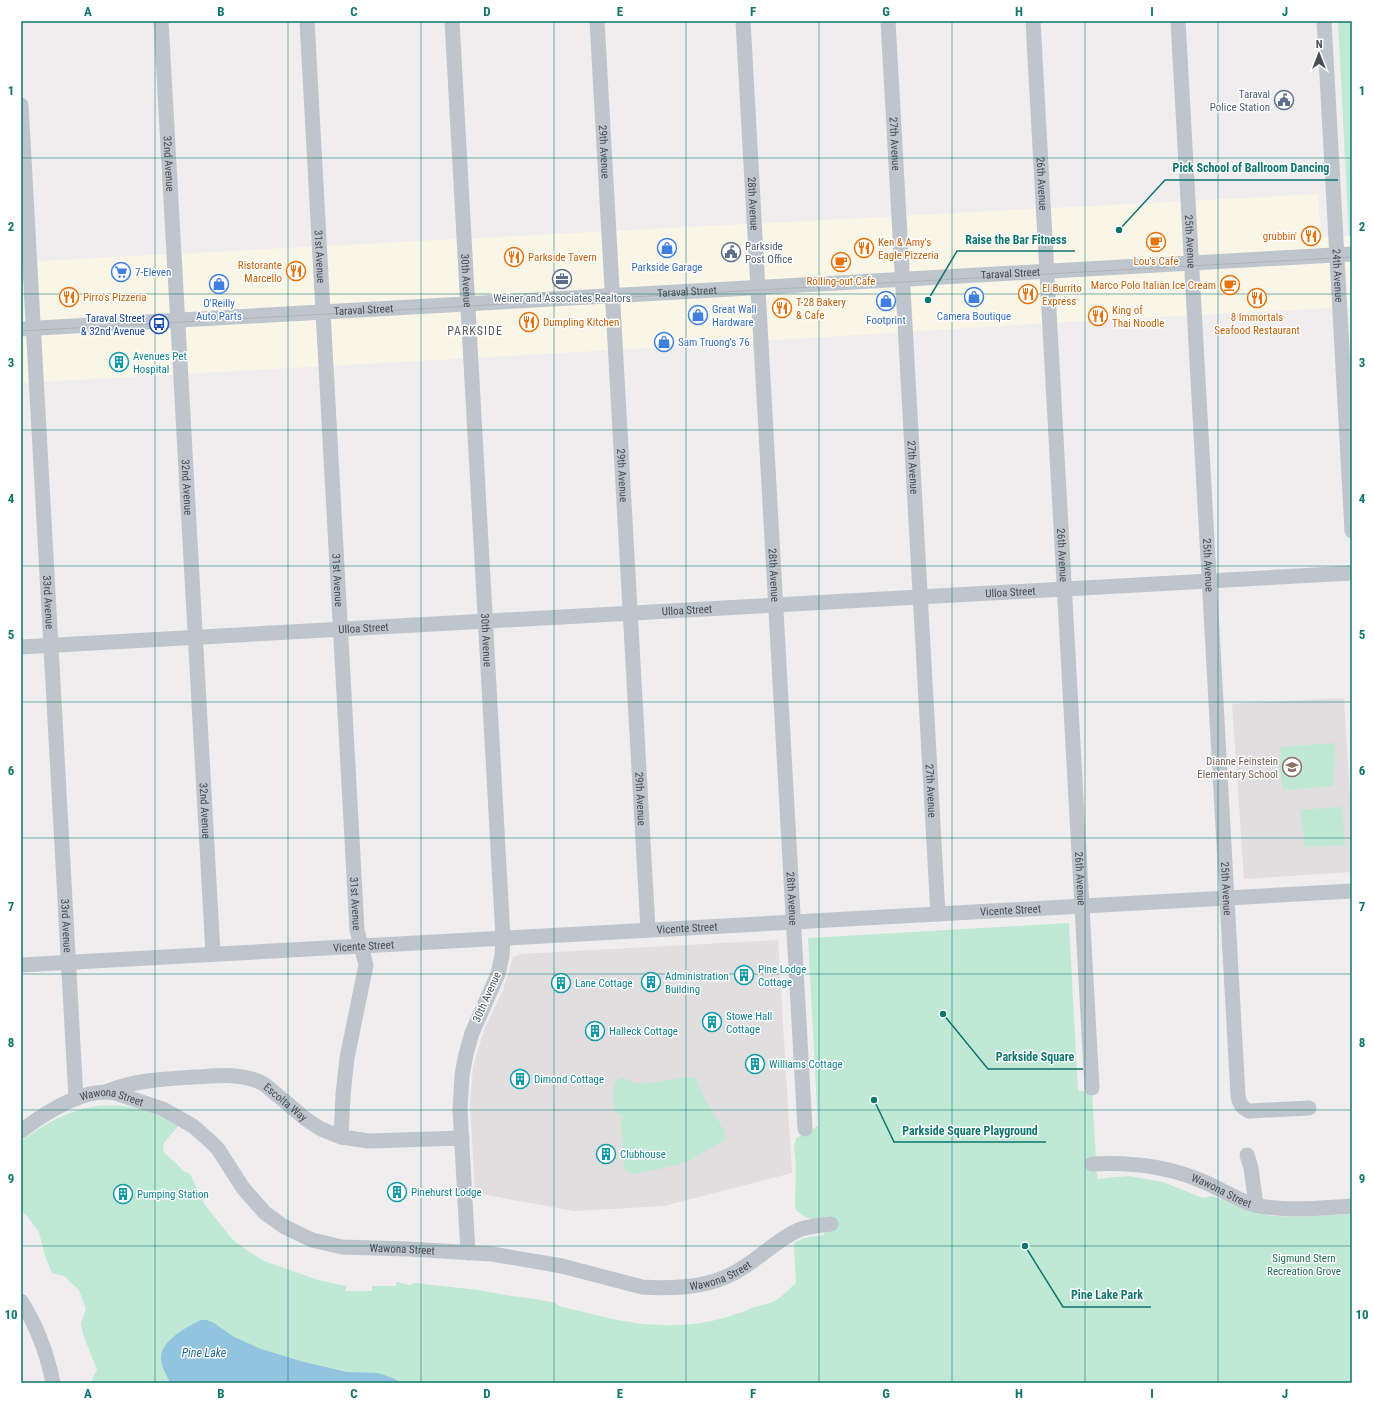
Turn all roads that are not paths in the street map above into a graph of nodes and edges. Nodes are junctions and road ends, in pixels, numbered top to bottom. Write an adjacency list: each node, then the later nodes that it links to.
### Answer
1 (161, 21): 20 (street, 32nd Avenue)
2 (307, 21): 19 (street, 31st Avenue)
3 (452, 21): 18 (street, 30th Avenue)
4 (597, 21): 17 (street, 29th Avenue)
5 (743, 21): 16 (street, 28th Avenue)
6 (888, 21): 15 (street, 27th Avenue)
7 (1033, 21): 14 (street, 26th Avenue)
8 (1178, 21): 13 (street, 25th Avenue)
9 (1324, 21): 12 (street, 24th Avenue)
10 (21, 105): 21 (street, 33rd Avenue)
11 (1352, 254): 12 (street, Taraval Street)
12 (1337, 255): 13 (street, Taraval Street); 22 (street, 24th Avenue)
13 (1192, 264): 14 (street, Taraval Street); 24 (street, 25th Avenue)
14 (1047, 272): 15 (street, Taraval Street); 25 (street, 26th Avenue)
15 (902, 280): 16 (street, Taraval Street); 26 (street, 27th Avenue)
16 (758, 288): 17 (street, Taraval Street); 27 (street, 28th Avenue)
17 (612, 296): 18 (street, Taraval Street); 28 (street, 29th Avenue)
18 (468, 304): 19 (street, Taraval Street); 29 (street, 30th Avenue)
19 (323, 312): 20 (street, Taraval Street); 30 (street, 31st Avenue)
20 (178, 320): 21 (street, Taraval Street); 31 (street, 32nd Avenue)
21 (27, 328): 32 (street, 33rd Avenue)
22 (1352, 531)
23 (1352, 573): 24 (street, Ulloa Street)
24 (1209, 581): 25 (street, Ulloa Street); 35 (street, 25th Avenue)
25 (1064, 589): 26 (street, Ulloa Street); 36 (street, 26th Avenue)
26 (920, 597): 27 (street, Ulloa Street); 37 (street, 27th Avenue)
27 (776, 605): 28 (street, Ulloa Street); 38 (street, 28th Avenue)
28 (630, 613): 29 (street, Ulloa Street); 39 (street, 29th Avenue)
29 (485, 621): 30 (street, Ulloa Street); 40 (street, 30th Avenue)
30 (341, 629): 31 (street, Ulloa Street); 41 (street, 31st Avenue)
31 (196, 638): 32 (street, Ulloa Street); 42 (street, 32nd Avenue)
32 (51, 646): 33 (street, Ulloa Street); 43 (street, 33rd Avenue)
33 (21, 647)
34 (1352, 891): 35 (street, Vicente Street)
35 (1227, 898): 36 (street, Vicente Street); 48 (street, 25th Avenue)
36 (1082, 906): 37 (street, Vicente Street); 45 (street, 26th Avenue)
37 (938, 914): 38 (street, Vicente Street)
38 (793, 922): 39 (street, Vicente Street); 49 (street, 28th Avenue)
39 (648, 930): 40 (street, Vicente Street)
40 (503, 938): 41 (street, Vicente Street); 52 (street, 30th Avenue)
41 (361, 946): 42 (street, Vicente Street); 51 (street, 31st Avenue)
42 (213, 954): 43 (street, Vicente Street)
43 (69, 962): 44 (street, Vicente Street); 47 (street, 33rd Avenue)
44 (21, 965)
45 (1092, 1088)
46 (108, 1092): 47 (street, Wawona Street); 51 (street, Escolta Way); 58 (street, Wawona Street)
47 (76, 1099): 50 (street, Wawona Street)
48 (1309, 1108)
49 (804, 1129)
50 (21, 1130)
51 (341, 1137): 52 (street, Escolta Way)
52 (462, 1138): 58 (street, 30th Avenue)
53 (1247, 1155): 55 (street)
54 (1092, 1164): 55 (street, Wawona Street)
55 (1256, 1205): 56 (street, Wawona Street)
56 (1352, 1206)
57 (831, 1224): 58 (street, Wawona Street)
58 (468, 1253)
59 (21, 1301): 60 (street)
60 (53, 1383)

